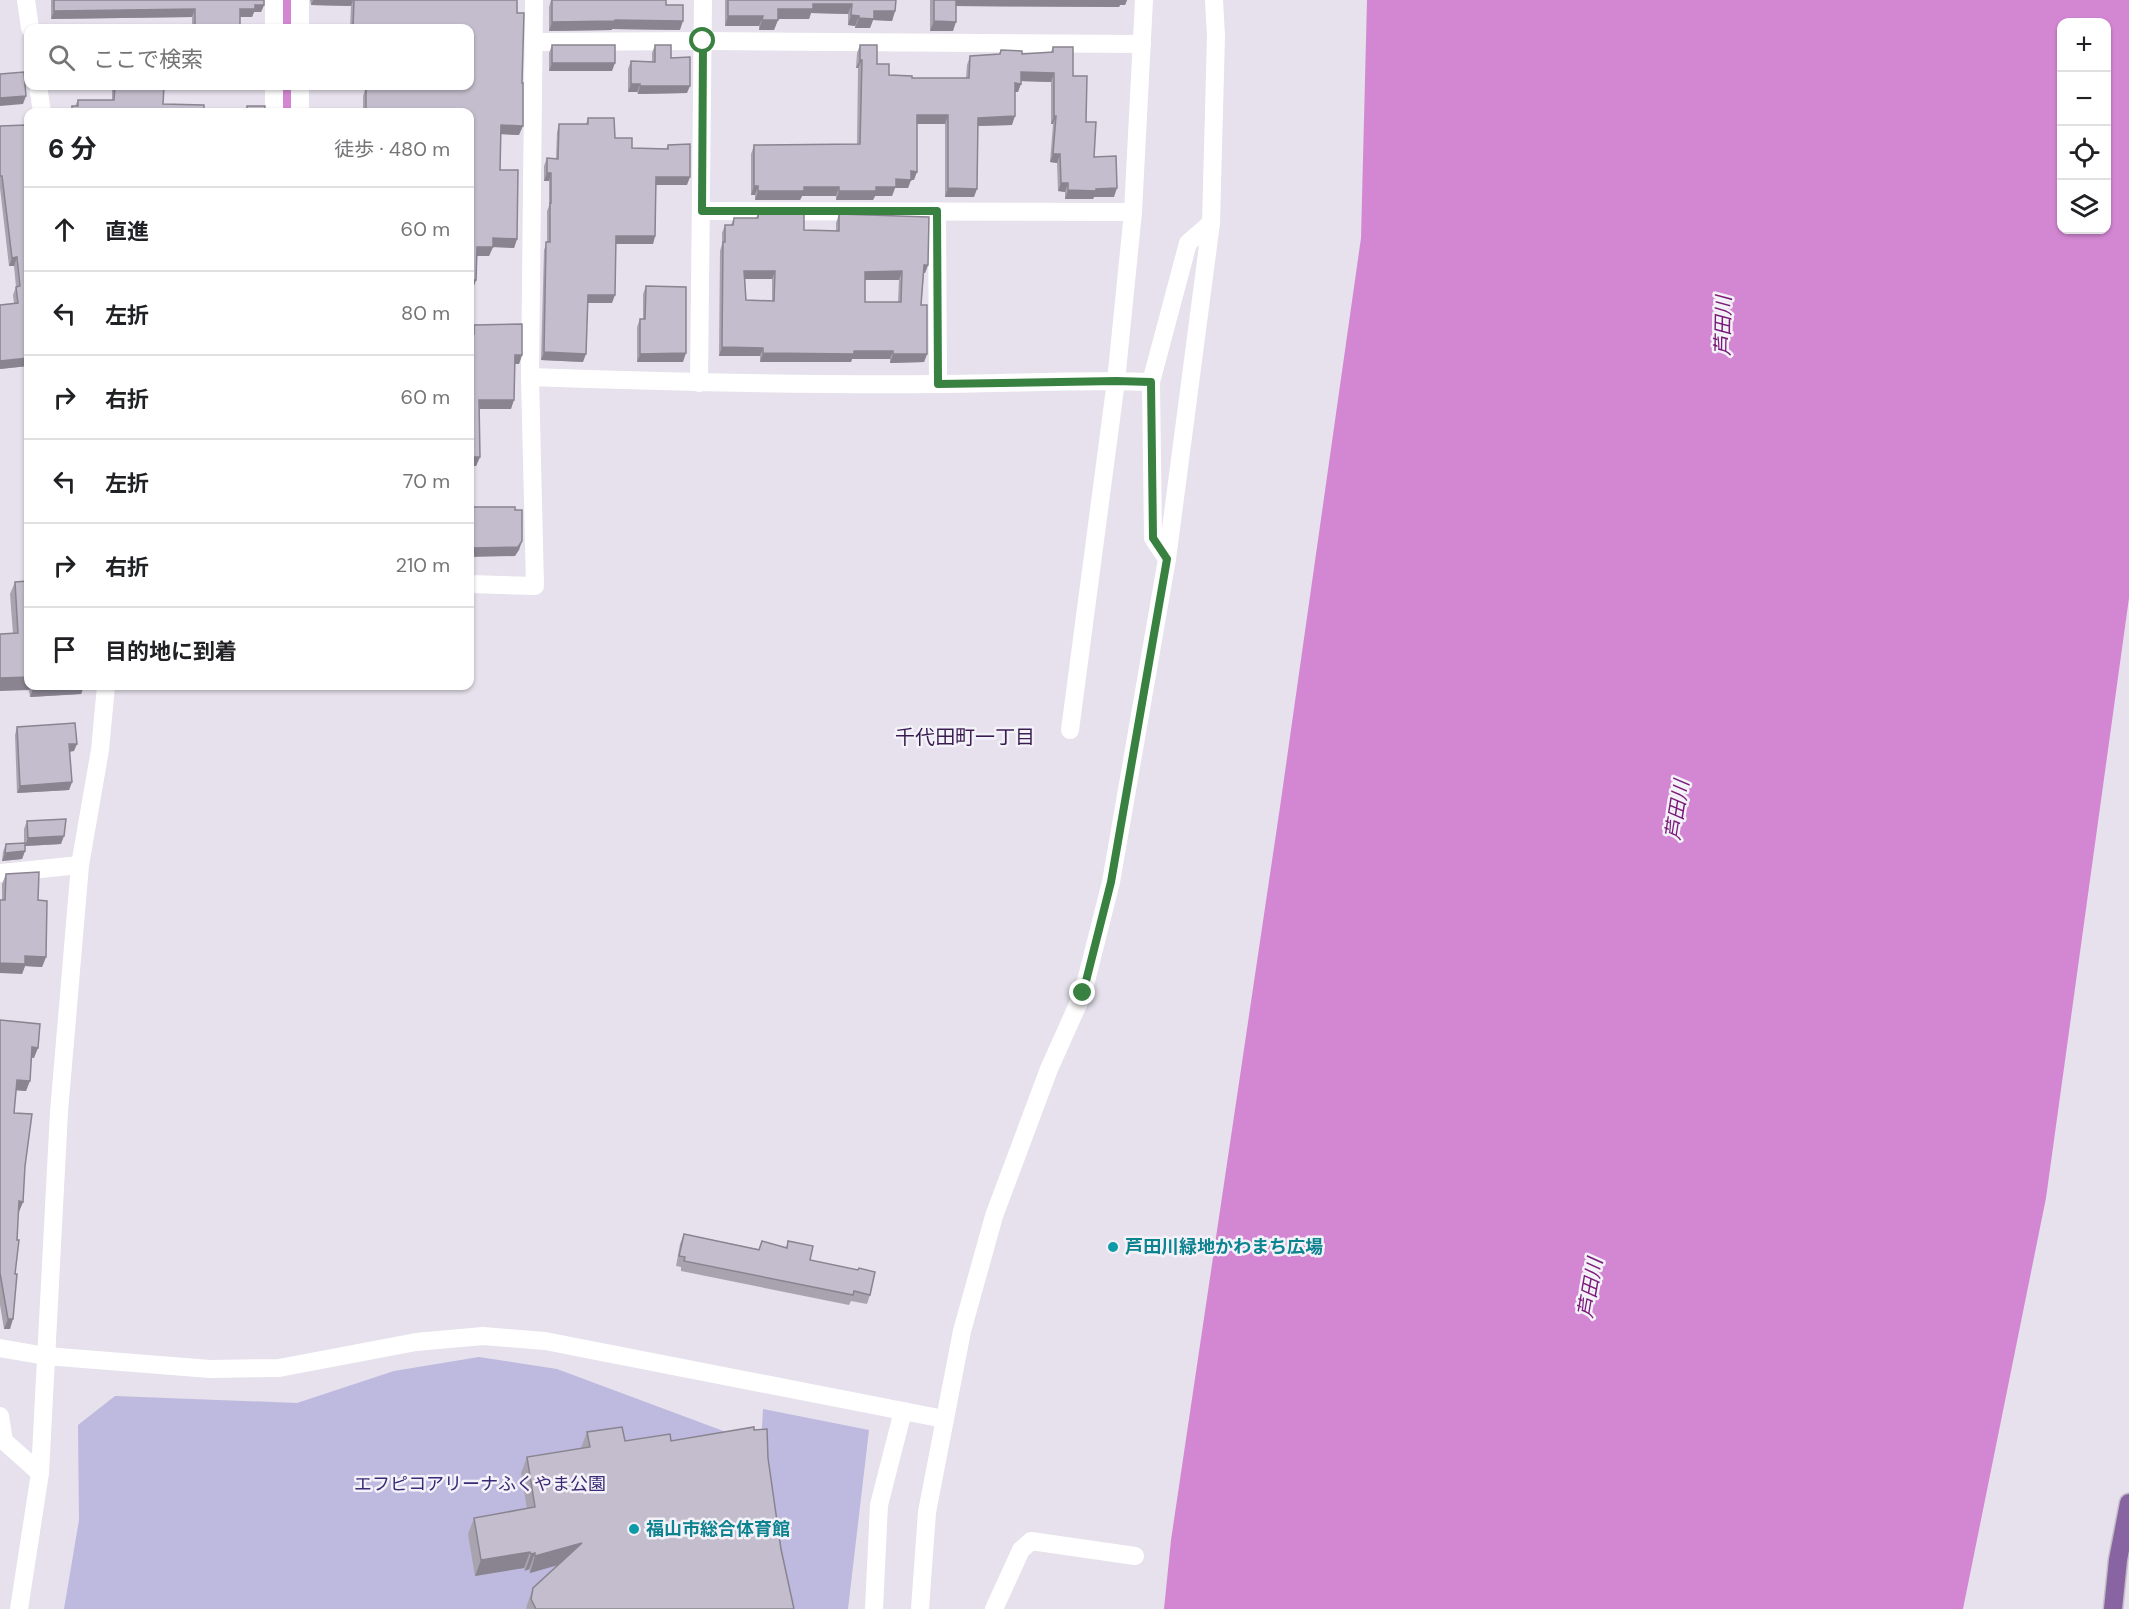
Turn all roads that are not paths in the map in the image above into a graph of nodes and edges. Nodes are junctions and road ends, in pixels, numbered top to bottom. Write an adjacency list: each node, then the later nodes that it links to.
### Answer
1 (26, 0): 8 (street)
2 (274, 0): 9 (street)
3 (300, 0): 10 (street)
4 (534, 0): 12 (street)
5 (703, 0): 11 (street)
6 (1144, 0): 13 (street)
7 (1214, 0): 23 (street)
8 (29, 24)
9 (274, 24)
10 (300, 24)
11 (703, 41): 12 (street); 13 (street); 20 (street)
12 (534, 42): 24 (street)
13 (1142, 44): 22 (street)
14 (39, 90): 17 (street)
15 (274, 90): 18 (street)
16 (300, 90): 19 (street)
17 (41, 108)
18 (274, 108)
19 (300, 108)
20 (702, 211): 21 (street); 27 (street)
21 (937, 211): 22 (street); 28 (street)
22 (1132, 212): 25 (street)
23 (1211, 223): 26 (street); 29 (street)
24 (530, 377): 27 (street); 30 (street)
25 (1116, 381): 26 (street); 28 (street); 32 (street)
26 (1151, 382): 29 (street)
27 (699, 383): 28 (street)
28 (938, 384)
29 (1167, 559): 39 (street)
30 (474, 584)
31 (105, 690): 33 (street)
32 (1070, 730)
33 (80, 865): 34 (street); 36 (street)
34 (0, 873)
35 (0, 1348): 36 (street)
36 (46, 1356): 37 (street); 41 (street)
37 (903, 1411): 39 (street); 46 (street)
38 (0, 1416): 41 (street)
39 (944, 1419): 47 (street)
40 (0, 1453): 41 (street)
41 (40, 1473): 45 (street)
42 (2129, 1503): 44 (main road)
43 (1135, 1556): 48 (street)
44 (2124, 1561): 49 (main road)
45 (19, 1609)
46 (874, 1609)
47 (920, 1609)
48 (994, 1609)
49 (2113, 1609)

